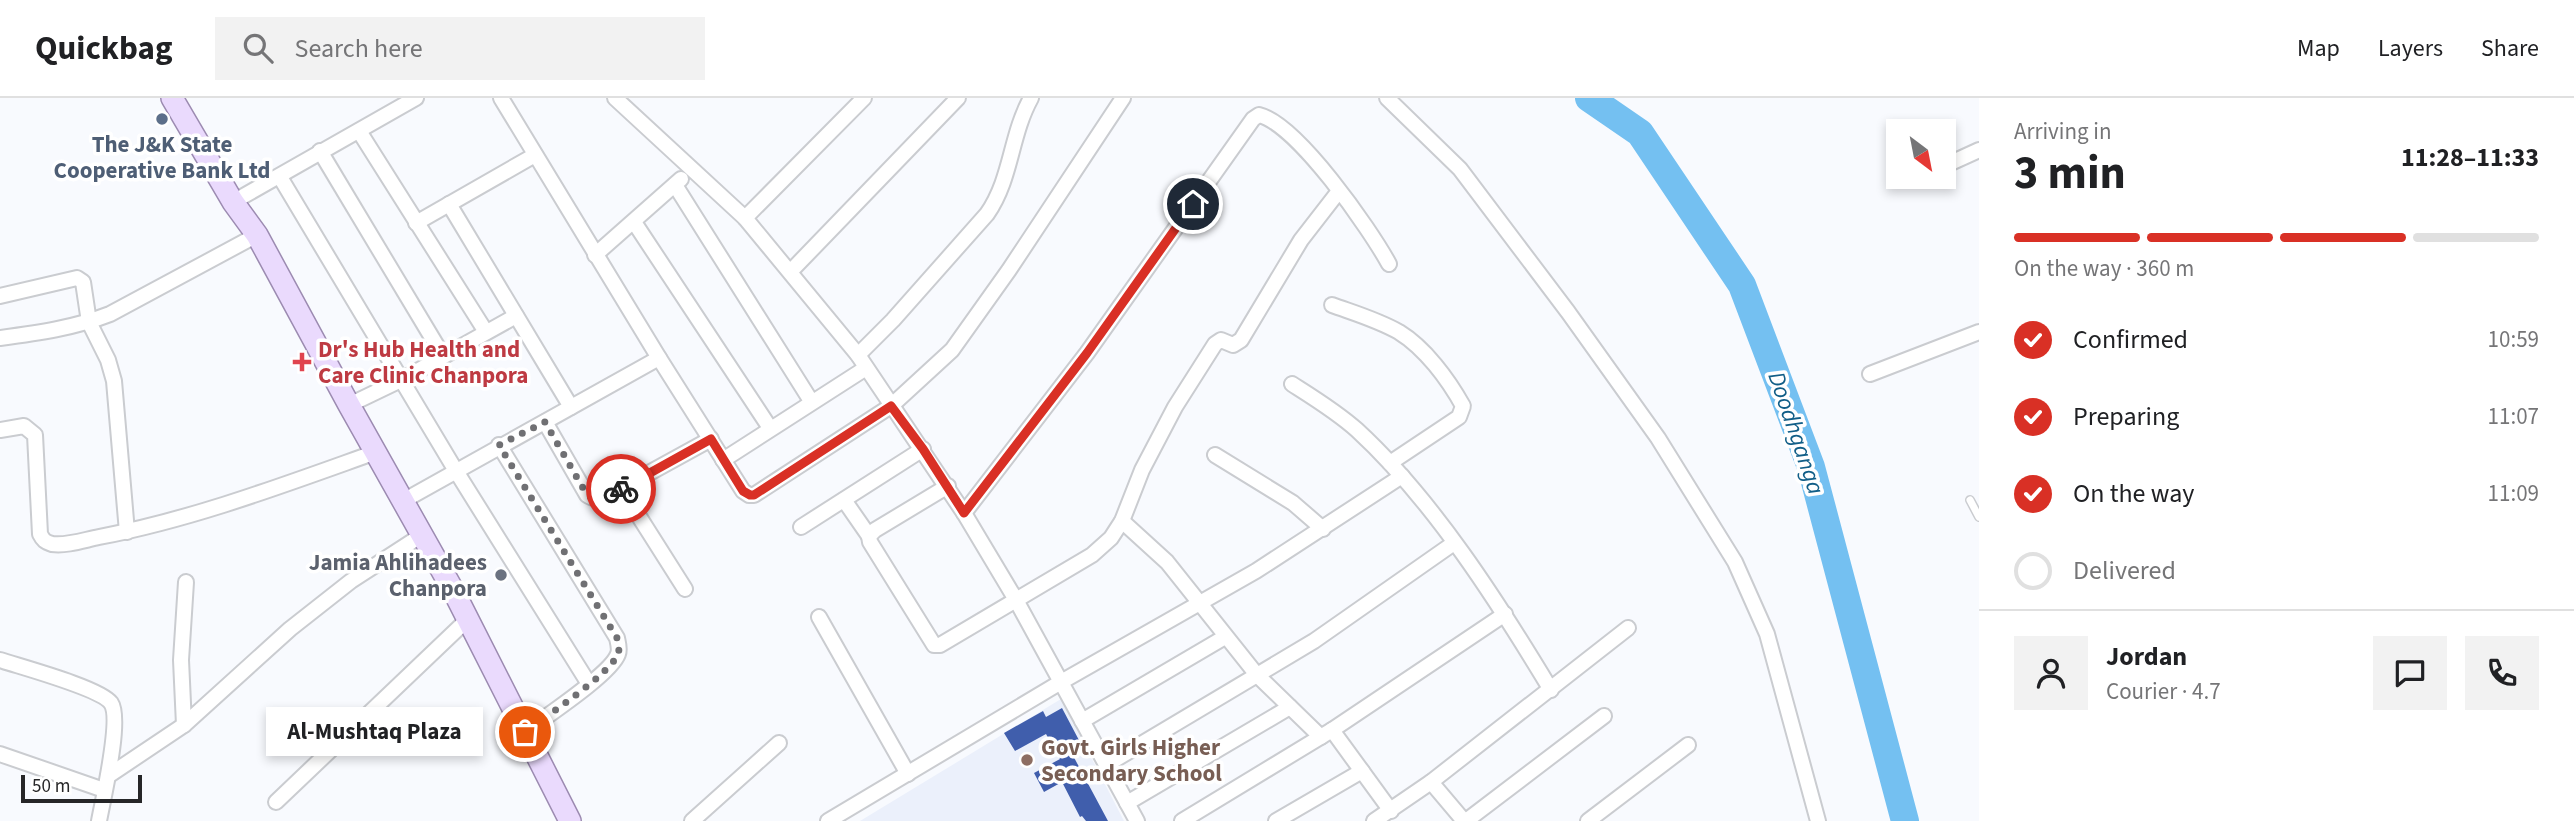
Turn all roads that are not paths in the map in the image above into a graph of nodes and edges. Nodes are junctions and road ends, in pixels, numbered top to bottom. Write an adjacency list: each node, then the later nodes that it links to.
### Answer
1 (172, 98): 19 (main road)
2 (416, 98): 10 (street)
3 (501, 98): 13 (street)
4 (615, 98): 15 (street)
5 (864, 98): 21 (street)
6 (958, 98): 27 (street)
7 (1031, 98): 37 (street)
8 (1123, 98): 43 (street)
9 (1388, 98): 112 (street)
10 (359, 131): 12 (street); 23 (street)
11 (1979, 150): 14 (street)
12 (320, 151): 16 (street); 35 (street)
13 (535, 155): 20 (street); 25 (street)
14 (1956, 161)
15 (691, 169): 17 (street); 21 (street)
16 (280, 177): 19 (street); 39 (street)
17 (675, 185): 22 (street); 41 (street)
18 (1339, 191): 26 (street); 62 (street); 64 (street)
19 (233, 202): 24 (main road)
20 (449, 204): 23 (street); 30 (street)
21 (745, 218): 27 (street)
22 (634, 222): 25 (street); 46 (street)
23 (416, 223): 32 (street)
24 (257, 235): 31 (street); 42 (main road)
25 (595, 255): 36 (street)
26 (1389, 264)
27 (791, 271): 37 (street)
28 (0, 296): 31 (street)
29 (1332, 304): 54 (street)
30 (516, 316): 32 (street); 44 (street)
31 (89, 322): 34 (street); 67 (street)
32 (486, 332): 35 (street)
33 (1979, 332): 38 (street)
34 (0, 338)
35 (443, 356): 39 (street)
36 (659, 358): 44 (street); 48 (street)
37 (862, 361): 41 (street); 43 (street)
38 (1870, 374)
39 (401, 380): 42 (street); 55 (street)
40 (1292, 384): 54 (street)
41 (811, 401): 46 (street)
42 (349, 405): 51 (main road)
43 (891, 406): 50 (street); 53 (street)
44 (571, 407): 45 (street)
45 (545, 422): 49 (street); 58 (street)
46 (769, 428): 53 (street)
47 (0, 429): 67 (street)
48 (711, 439): 53 (street); 58 (street)
49 (499, 445): 55 (street); 83 (street)
50 (923, 449): 57 (street); 59 (street)
51 (376, 452): 61 (main road); 67 (street)
52 (1215, 455): 66 (street)
53 (723, 460)
54 (1390, 463): 56 (street)
55 (456, 471): 61 (street); 83 (street)
56 (1402, 476): 66 (street); 70 (street)
57 (948, 486): 62 (street); 69 (street)
58 (621, 488): 72 (street)
59 (844, 500): 65 (street); 69 (street)
60 (1970, 500): 63 (lane)
61 (403, 501): 68 (main road)
62 (964, 513): 73 (street)
63 (1979, 517)
64 (1122, 521): 73 (street); 74 (street)
65 (801, 527)
66 (1323, 529): 74 (street)
67 (127, 532)
68 (422, 535): 77 (main road); 88 (street)
69 (869, 536): 73 (street)
70 (1454, 543): 75 (street); 81 (street)
71 (186, 582): 88 (street)
72 (685, 589)
73 (1016, 600): 82 (street)
74 (1200, 602): 79 (street); 82 (street)
75 (1505, 614): 84 (street); 90 (street)
76 (819, 617): 96 (street)
77 (468, 619): 89 (main road); 99 (street)
78 (1628, 628): 84 (street)
79 (1225, 637): 81 (street); 87 (street)
80 (0, 660): 98 (street)
81 (1257, 675): 85 (street); 94 (street)
82 (1061, 682): 87 (street); 96 (street)
83 (589, 684): 89 (street)
84 (1551, 690): 97 (street)
85 (1290, 707): 90 (street); 100 (street)
86 (1604, 716): 110 (street)
87 (1082, 721): 94 (street)
88 (184, 725): 98 (street)
89 (525, 732): 103 (main road)
90 (1327, 734): 95 (street); 107 (street)
91 (779, 743): 104 (street)
92 (1688, 744): 111 (street)
93 (0, 754): 98 (street)
94 (1106, 765): 100 (street)
95 (1362, 771): 101 (street); 108 (street)
96 (908, 774): 105 (street)
97 (1431, 782): 101 (street); 110 (street)
98 (106, 783): 102 (street)
99 (276, 802)
100 (1127, 803): 106 (street)
101 (1391, 811): 109 (street)
102 (99, 821)
103 (570, 821)
104 (692, 821)
105 (828, 821)
106 (1137, 821)
107 (1182, 821)
108 (1276, 821)
109 (1374, 821)
110 (1465, 821)
111 (1588, 821)
112 (1818, 821)

